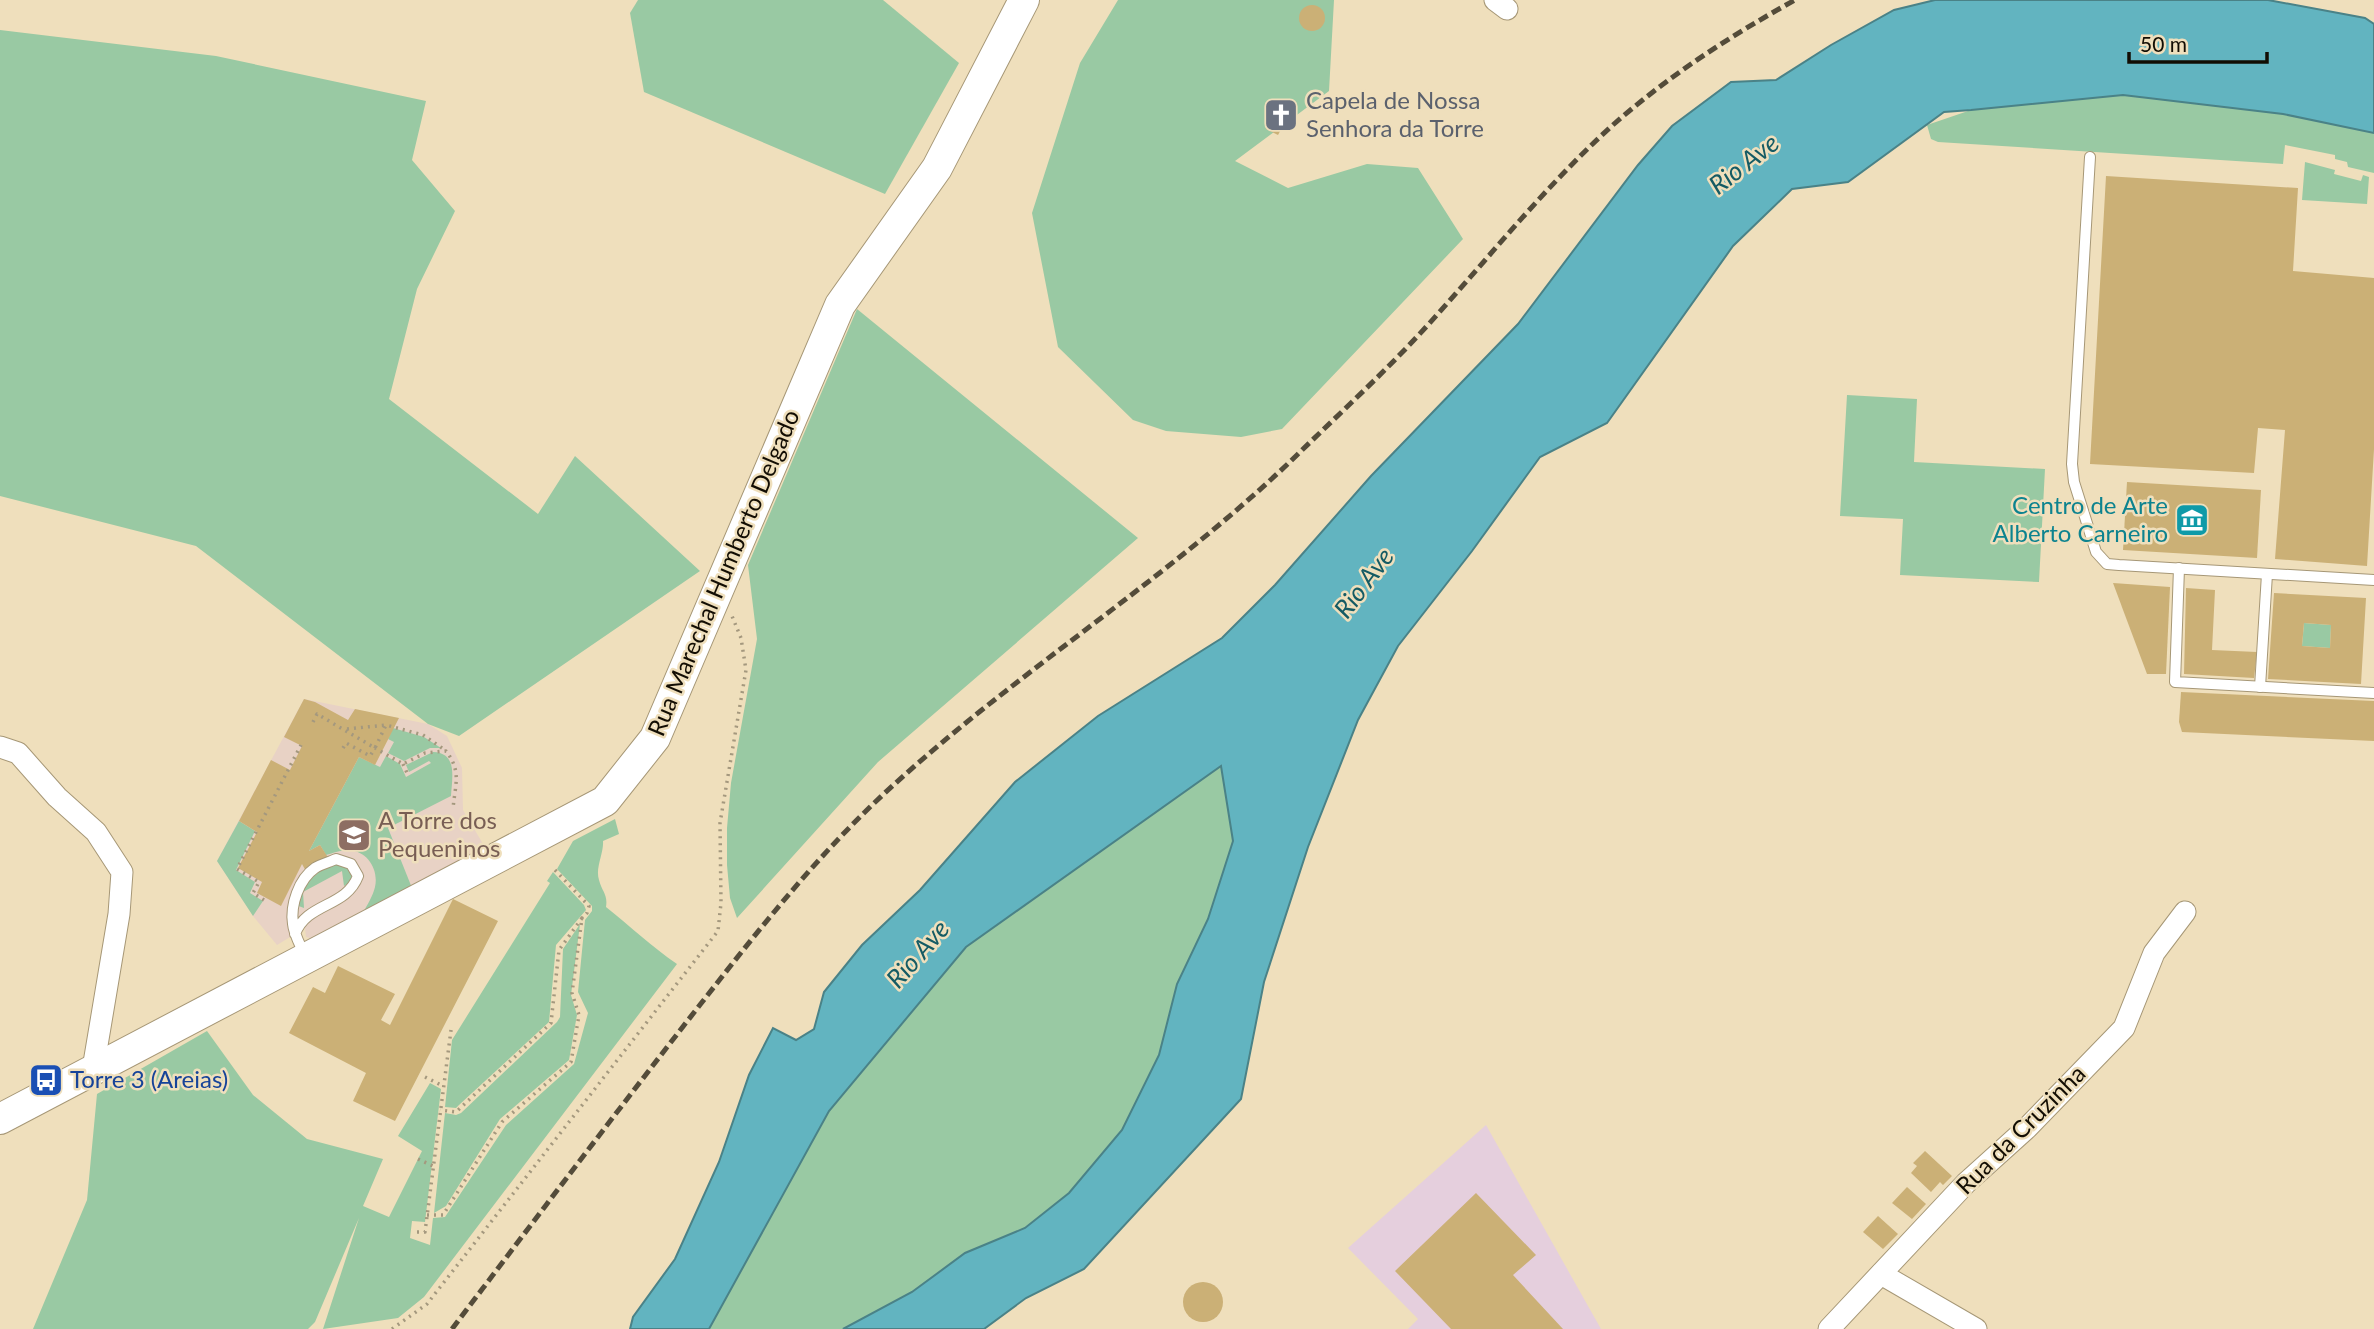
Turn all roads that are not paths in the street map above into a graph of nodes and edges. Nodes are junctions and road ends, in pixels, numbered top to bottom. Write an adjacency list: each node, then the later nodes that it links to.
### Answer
1 (1024, 0): 10 (street, Rua Marechal Humberto Delgado)
2 (2090, 157): 3 (lane)
3 (2179, 568): 4 (lane); 6 (lane)
4 (2267, 573): 5 (lane); 6 (lane)
5 (2374, 580)
6 (2260, 687): 7 (lane)
7 (2374, 693)
8 (0, 747): 11 (street)
9 (2185, 912): 13 (street, Rua da Cruzinha)
10 (301, 946): 10 (lane); 11 (street, Rua Marechal Humberto Delgado)
11 (93, 1069): 12 (street, Rua Marechal Humberto Delgado)
12 (0, 1119)
13 (1881, 1274): 14 (street, Rua da Cruzinha); 15 (street)
14 (1829, 1329)
15 (1976, 1329)

